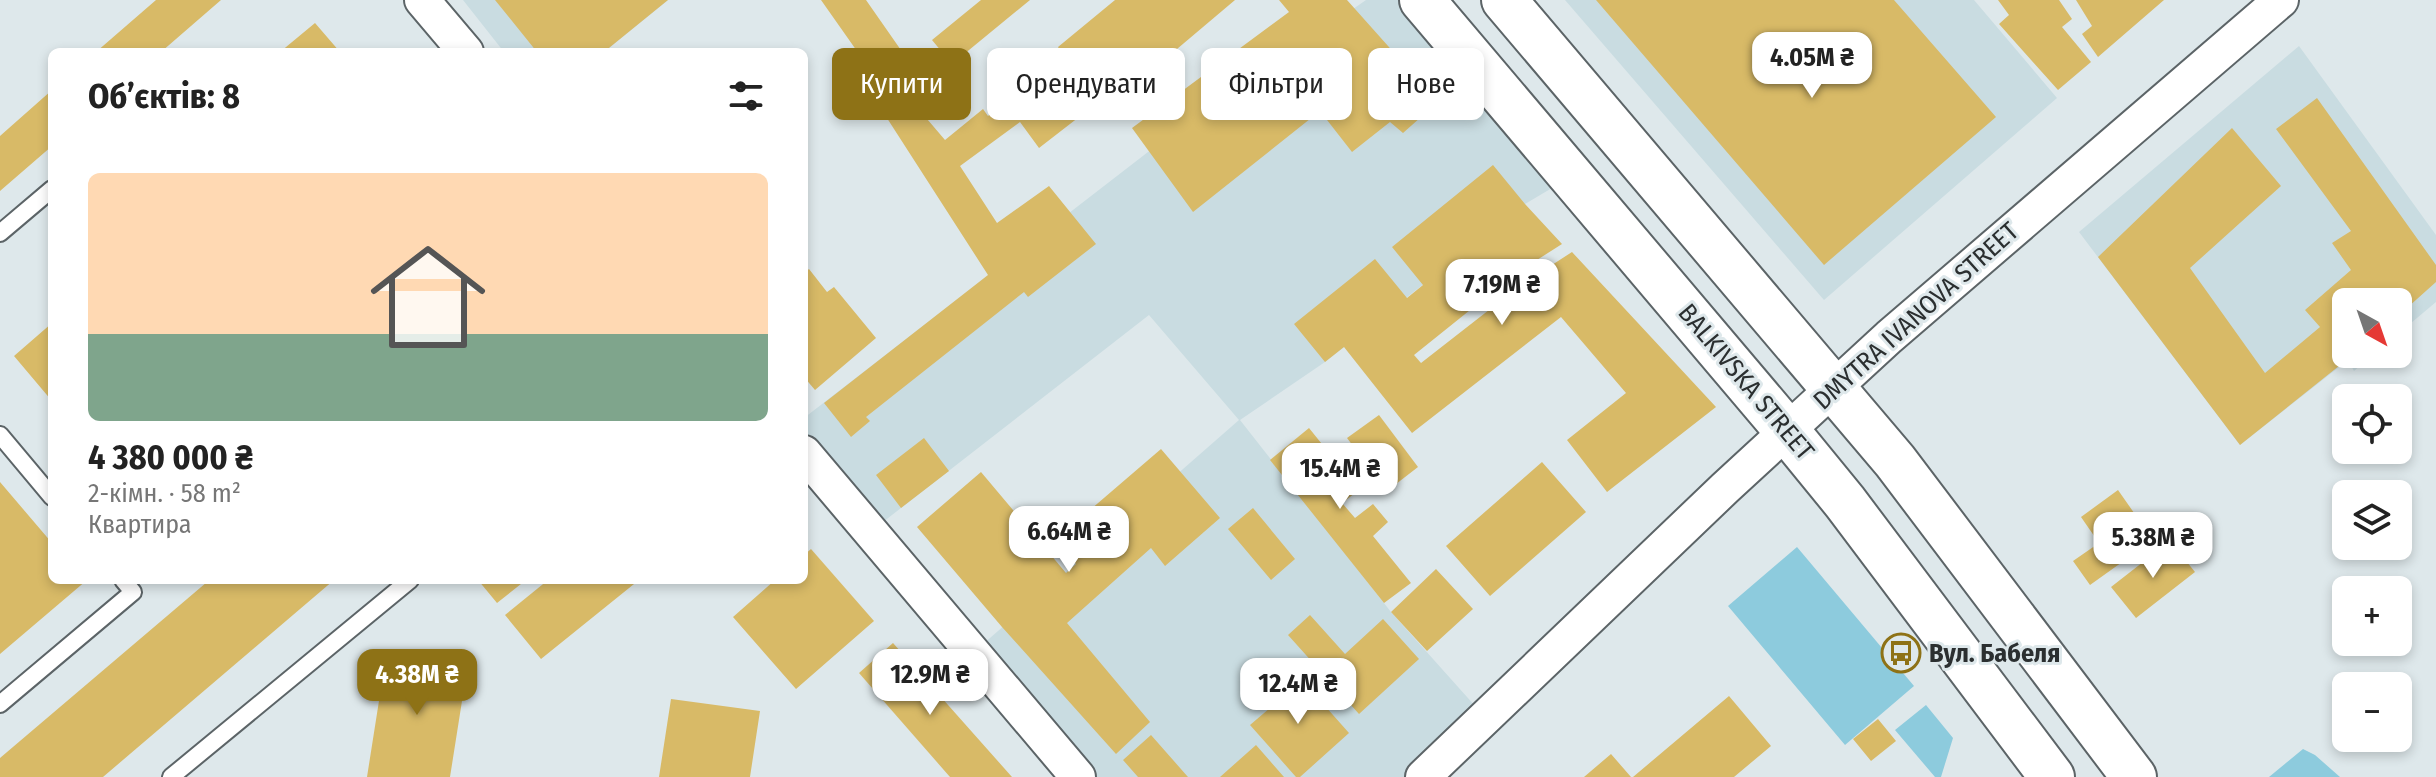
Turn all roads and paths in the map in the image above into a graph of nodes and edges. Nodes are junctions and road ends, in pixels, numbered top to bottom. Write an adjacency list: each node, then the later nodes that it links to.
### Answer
1 (422, 0): 5 (street)
2 (1422, 0): 9 (main road, BALKIVSKA STREET)
3 (1504, 0): 8 (main road)
4 (2281, 0): 8 (street, DMYTRA IVANOVA STREET)
5 (463, 48)
6 (48, 192): 7 (lane)
7 (0, 233)
8 (1835, 387): 9 (street, DMYTRA IVANOVA STREET); 20 (main road)
9 (1787, 431): 18 (street, DMYTRA IVANOVA STREET); 19 (main road, BALKIVSKA STREET)
10 (0, 435): 12 (lane)
11 (808, 458): 17 (street)
12 (48, 492)
13 (126, 584): 15 (lane)
14 (405, 584): 16 (lane)
15 (0, 704)
16 (171, 777)
17 (1078, 777)
18 (1423, 777)
19 (2052, 777)
20 (2134, 777)

